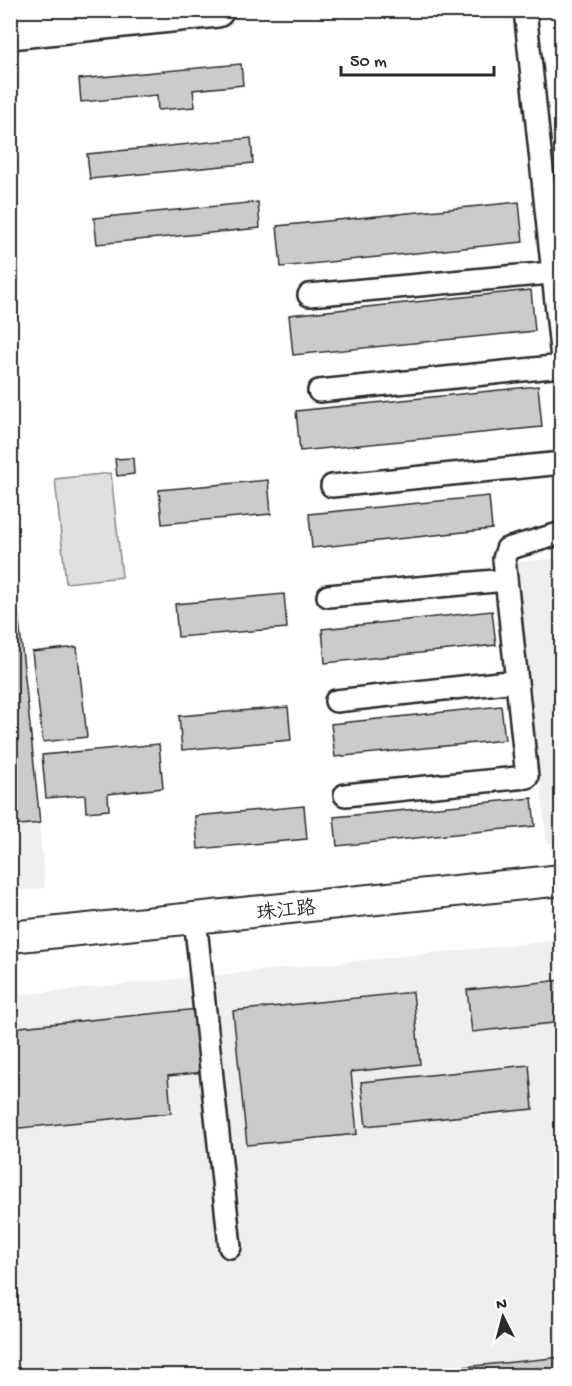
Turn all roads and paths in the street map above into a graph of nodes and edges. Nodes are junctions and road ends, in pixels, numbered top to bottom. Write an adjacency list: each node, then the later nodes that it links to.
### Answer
1 (218, 10): 3 (main road)
2 (525, 10): 5 (street)
3 (74, 18): 4 (main road)
4 (10, 32)
5 (557, 272): 6 (street); 7 (street)
6 (309, 295)
7 (561, 359)
8 (561, 366): 9 (street)
9 (320, 392)
10 (561, 463): 11 (street)
11 (332, 486)
12 (561, 533): 13 (street)
13 (506, 580): 14 (street); 15 (street)
14 (328, 596)
15 (517, 681): 16 (street); 17 (street)
16 (336, 701)
17 (345, 795)
18 (561, 880): 19 (street, 珠江路)
19 (195, 918): 20 (street, 珠江路); 21 (street)
20 (10, 937)
21 (230, 1247)

